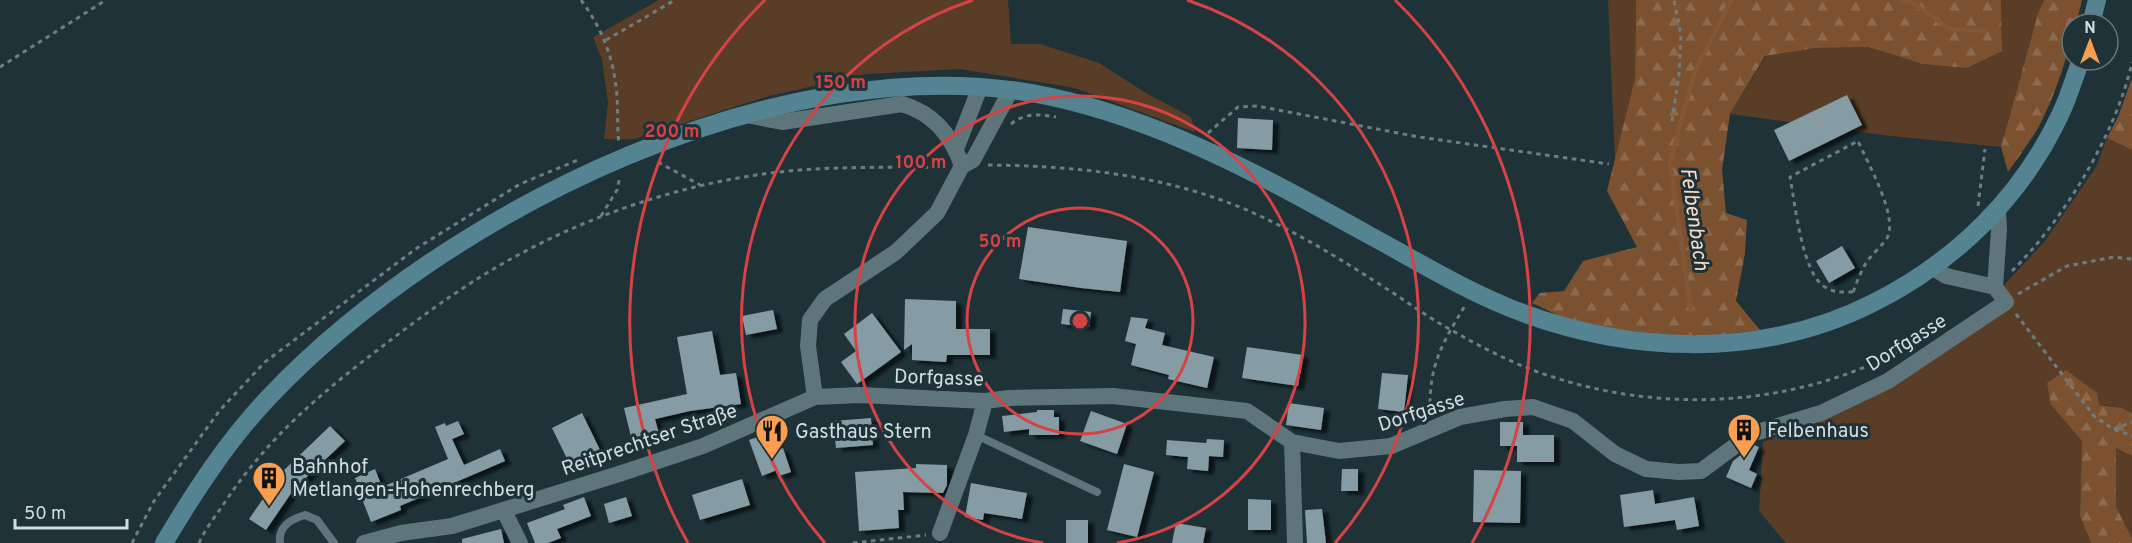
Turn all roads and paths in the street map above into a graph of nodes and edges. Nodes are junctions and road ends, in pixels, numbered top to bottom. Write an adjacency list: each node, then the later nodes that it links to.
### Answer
1 (106, 0): 7 (path)
2 (581, 0): 5 (path)
3 (675, 0): 5 (path)
4 (1674, 0): 15 (path)
5 (606, 40): 20 (path)
6 (2132, 62): 32 (path)
7 (0, 67)
8 (2076, 72): 27 (main road)
9 (980, 87): 10 (main road); 11 (main road); 18 (street)
10 (882, 88): 12 (lane); 13 (main road)
11 (1011, 90): 17 (main road); 25 (street)
12 (851, 110): 13 (street); 18 (street)
13 (743, 115): 20 (main road)
14 (1066, 118): 16 (path)
15 (1672, 121)
16 (1007, 129)
17 (1196, 145): 23 (path); 36 (main road)
18 (956, 149): 25 (street)
19 (1986, 149): 29 (path)
20 (624, 157): 28 (path); 52 (main road)
21 (989, 157): 24 (path)
22 (657, 162): 26 (path)
23 (1609, 164)
24 (987, 165): 25 (path); 37 (path)
25 (962, 166): 26 (path); 39 (street)
26 (702, 186): 28 (path)
27 (1998, 211): 29 (main road); 32 (street)
28 (600, 217): 53 (path)
29 (1980, 228): 31 (main road)
30 (2132, 259): 35 (path)
31 (1934, 268): 32 (street); 36 (main road)
32 (1995, 287): 35 (street)
33 (1853, 292): 33 (path); 36 (path)
34 (1461, 299): 37 (path)
35 (2006, 302): 44 (street, Dorfgasse); 45 (path)
36 (1859, 310)
37 (1451, 330): 38 (path); 44 (path)
38 (1914, 343)
39 (812, 373): 40 (street); 41 (street)
40 (843, 396): 41 (street, Dorfgasse); 42 (street, Dorfgasse)
41 (815, 397): 50 (street, Reitprechtser Straße)
42 (985, 401): 46 (street); 48 (street, Dorfgasse)
43 (2132, 422): 45 (path)
44 (1431, 428): 48 (street, Dorfgasse)
45 (2113, 429): 47 (path)
46 (976, 435): 49 (lane); 51 (street)
47 (2132, 436)
48 (1292, 442): 59 (street)
49 (1097, 492)
50 (504, 511): 56 (street, Reitprechtser Straße); 57 (street)
51 (940, 533): 58 (path)
52 (164, 543)
53 (199, 543)
54 (280, 543): 55 (lane)
55 (334, 543)
56 (364, 543)
57 (520, 543)
58 (853, 543)
59 (1295, 543)

